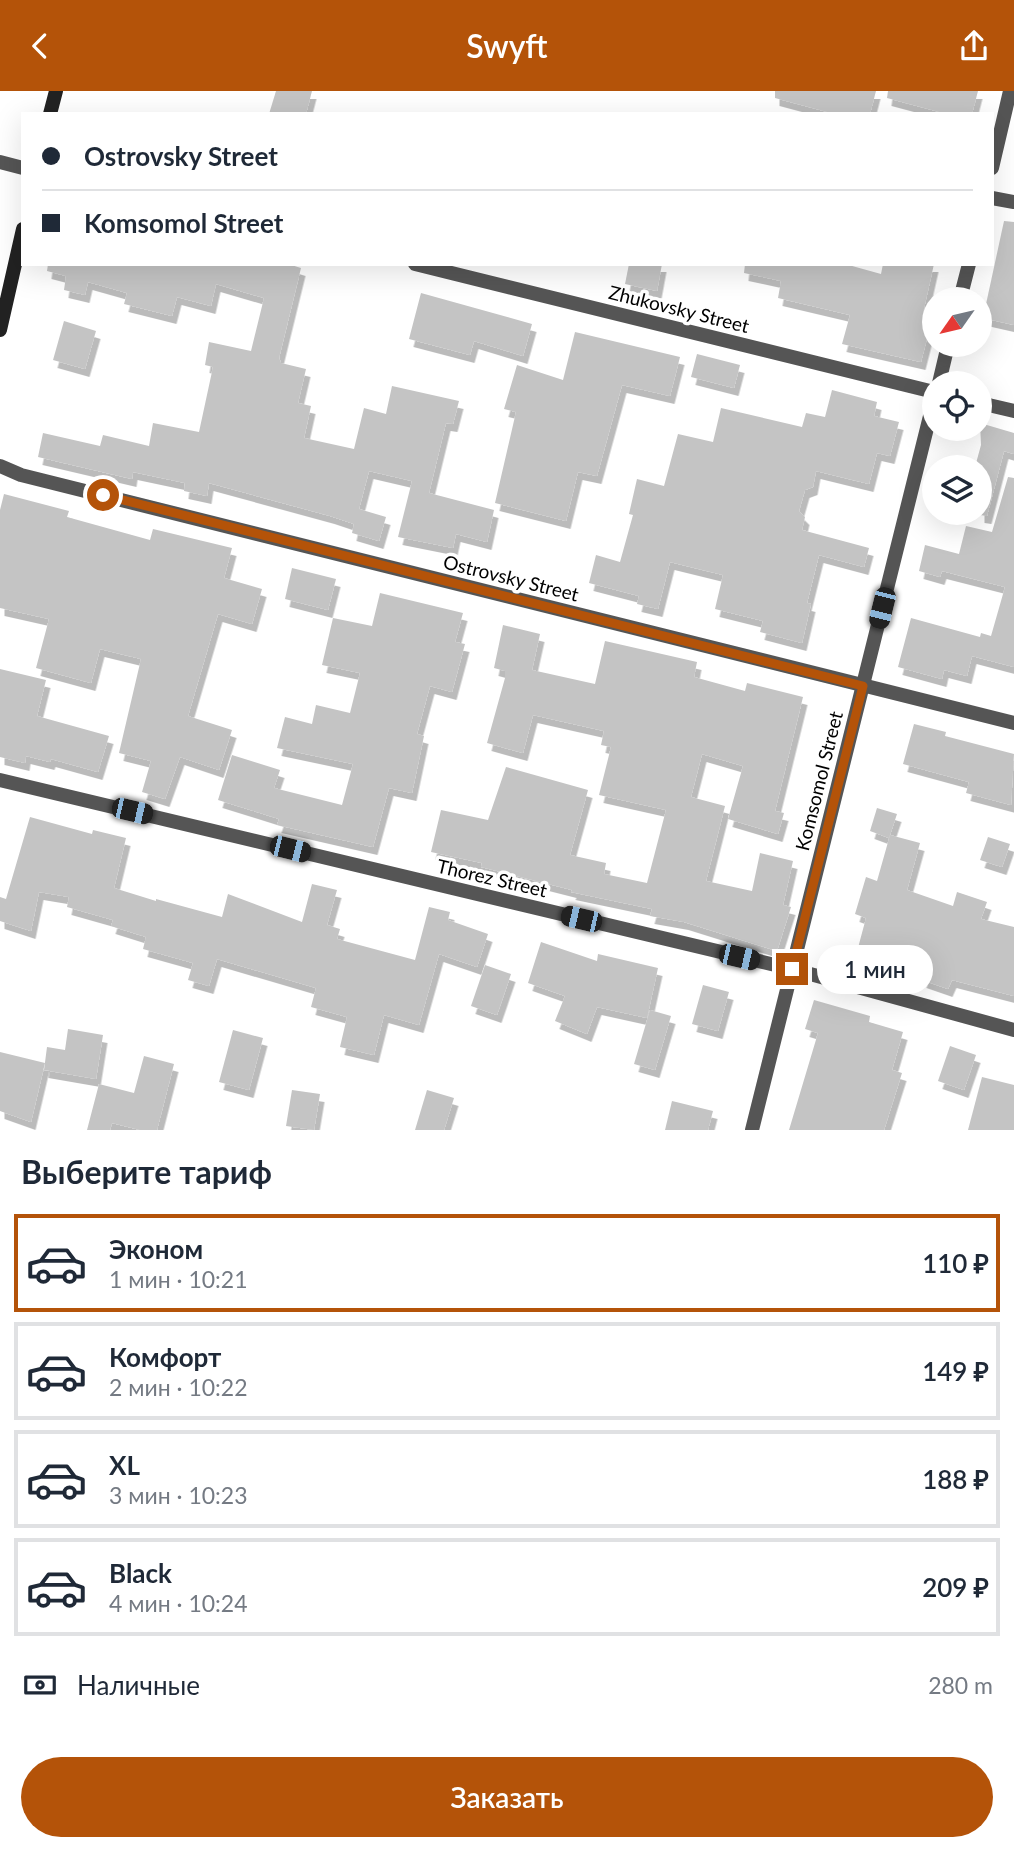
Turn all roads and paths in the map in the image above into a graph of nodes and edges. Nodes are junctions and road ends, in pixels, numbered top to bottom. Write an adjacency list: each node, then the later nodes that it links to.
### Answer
1 (56, 91): 3 (street)
2 (1010, 91): 4 (street)
3 (51, 112)
4 (994, 159)
5 (0, 162): 6 (street)
6 (21, 167)
7 (994, 198): 8 (street)
8 (1014, 202)
9 (21, 238): 13 (street)
10 (423, 266): 14 (street, Zhukovsky Street)
11 (968, 266): 12 (street)
12 (963, 287)
13 (0, 330)
14 (922, 389)
15 (992, 406): 16 (street)
16 (1014, 411)
17 (924, 441): 19 (street, Komsomol Street)
18 (0, 466): 19 (street, Ostrovsky Street)
19 (863, 686): 20 (street, Ostrovsky Street); 22 (street, Komsomol Street)
20 (1014, 723)
21 (0, 780): 22 (street, Thorez Street)
22 (792, 969): 23 (street, Thorez Street); 24 (street, Komsomol Street)
23 (1014, 1030)
24 (752, 1130)

